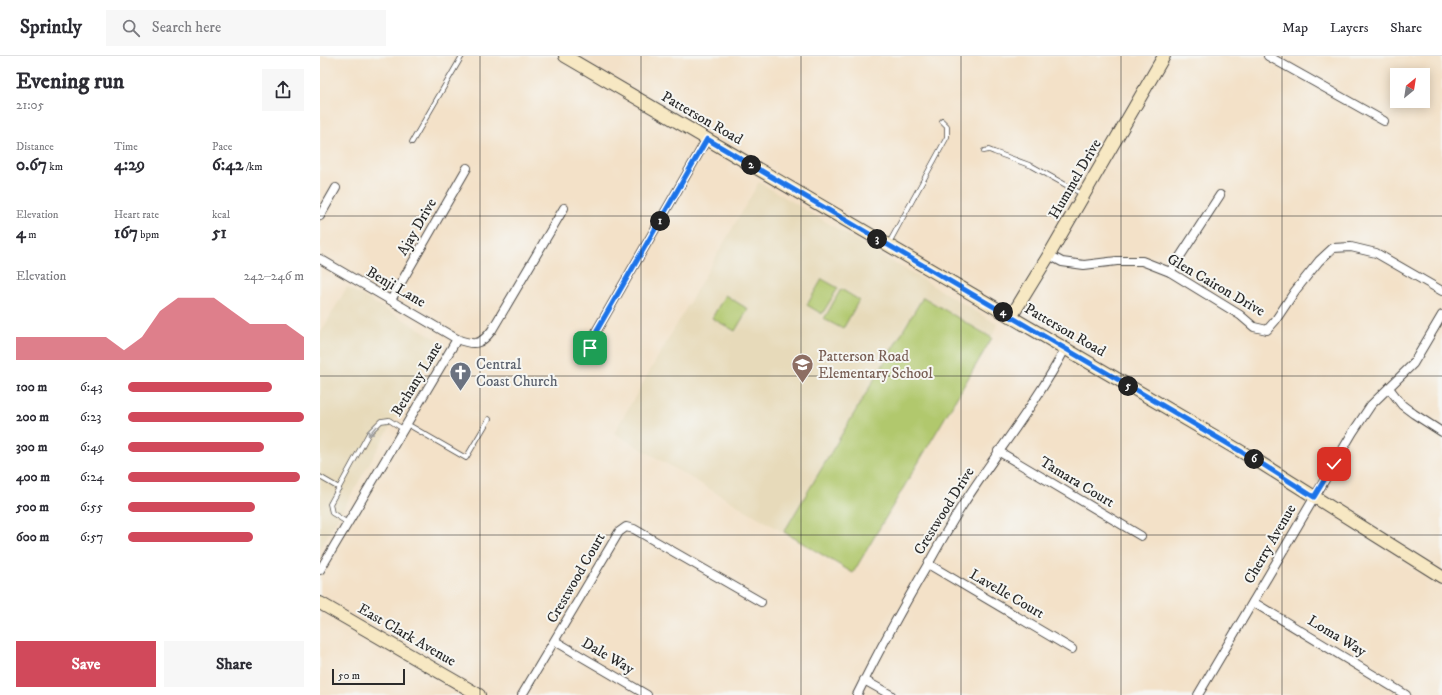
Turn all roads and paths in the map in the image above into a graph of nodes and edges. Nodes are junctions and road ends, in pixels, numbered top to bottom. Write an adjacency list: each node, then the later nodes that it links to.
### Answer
1 (462, 56): 8 (lane)
2 (564, 56): 7 (street, Patterson Road)
3 (1164, 56): 12 (street, Hummel Drive)
4 (1268, 56): 6 (street)
5 (942, 121): 16 (lane)
6 (1384, 121)
7 (707, 139): 16 (street, Patterson Road); 25 (street)
8 (412, 142)
9 (984, 152): 12 (lane)
10 (467, 168): 21 (street, Ajay Drive)
11 (336, 188): 15 (street)
12 (1084, 195): 17 (street, Hummel Drive)
13 (1220, 196): 19 (street)
14 (564, 208): 24 (street, Bethany Lane)
15 (320, 216)
16 (888, 245): 23 (street, Patterson Road)
17 (1049, 255): 19 (street, Glen Cairon Drive); 23 (street, Hummel Drive)
18 (320, 259): 21 (street, Benji Lane)
19 (1170, 272): 20 (street, Glen Cairon Drive)
20 (1442, 291)
21 (391, 300): 24 (street, Benji Lane)
22 (1442, 315): 27 (street, Cherry Avenue)
23 (1011, 317): 26 (street, Patterson Road)
24 (457, 339): 29 (street, Bethany Lane)
25 (590, 348)
26 (1066, 349): 31 (street, Crestwood Drive); 34 (street, Patterson Road)
27 (1389, 388): 30 (street); 34 (street, Cherry Avenue)
28 (489, 418): 29 (lane)
29 (405, 427): 33 (lane, one-way to 33); 35 (street, Bethany Lane)
30 (1442, 432)
31 (998, 451): 36 (street, Tamara Court); 37 (street, Crestwood Drive)
32 (320, 477): 33 (lane)
33 (339, 488): 35 (lane)
34 (1314, 497): 39 (street, Patterson Road); 41 (street, Cherry Avenue)
35 (348, 523): 38 (street, Bethany Lane)
36 (1141, 536)
37 (928, 564): 44 (street, Lavelle Court); 45 (street, Crestwood Drive)
38 (320, 570)
39 (1442, 577)
40 (760, 602): 43 (street, Crestwood Court)
41 (1253, 602): 51 (street, Cherry Avenue); 52 (street, Loma Way)
42 (320, 603): 46 (street, East Clark Avenue)
43 (555, 641): 47 (street, Crestwood Court); 48 (street, Dale Way)
44 (1072, 649)
45 (864, 680): 49 (street, Crestwood Drive); 50 (street)
46 (479, 695)
47 (522, 695)
48 (647, 695)
49 (857, 695)
50 (891, 695)
51 (1198, 695)
52 (1406, 695)

